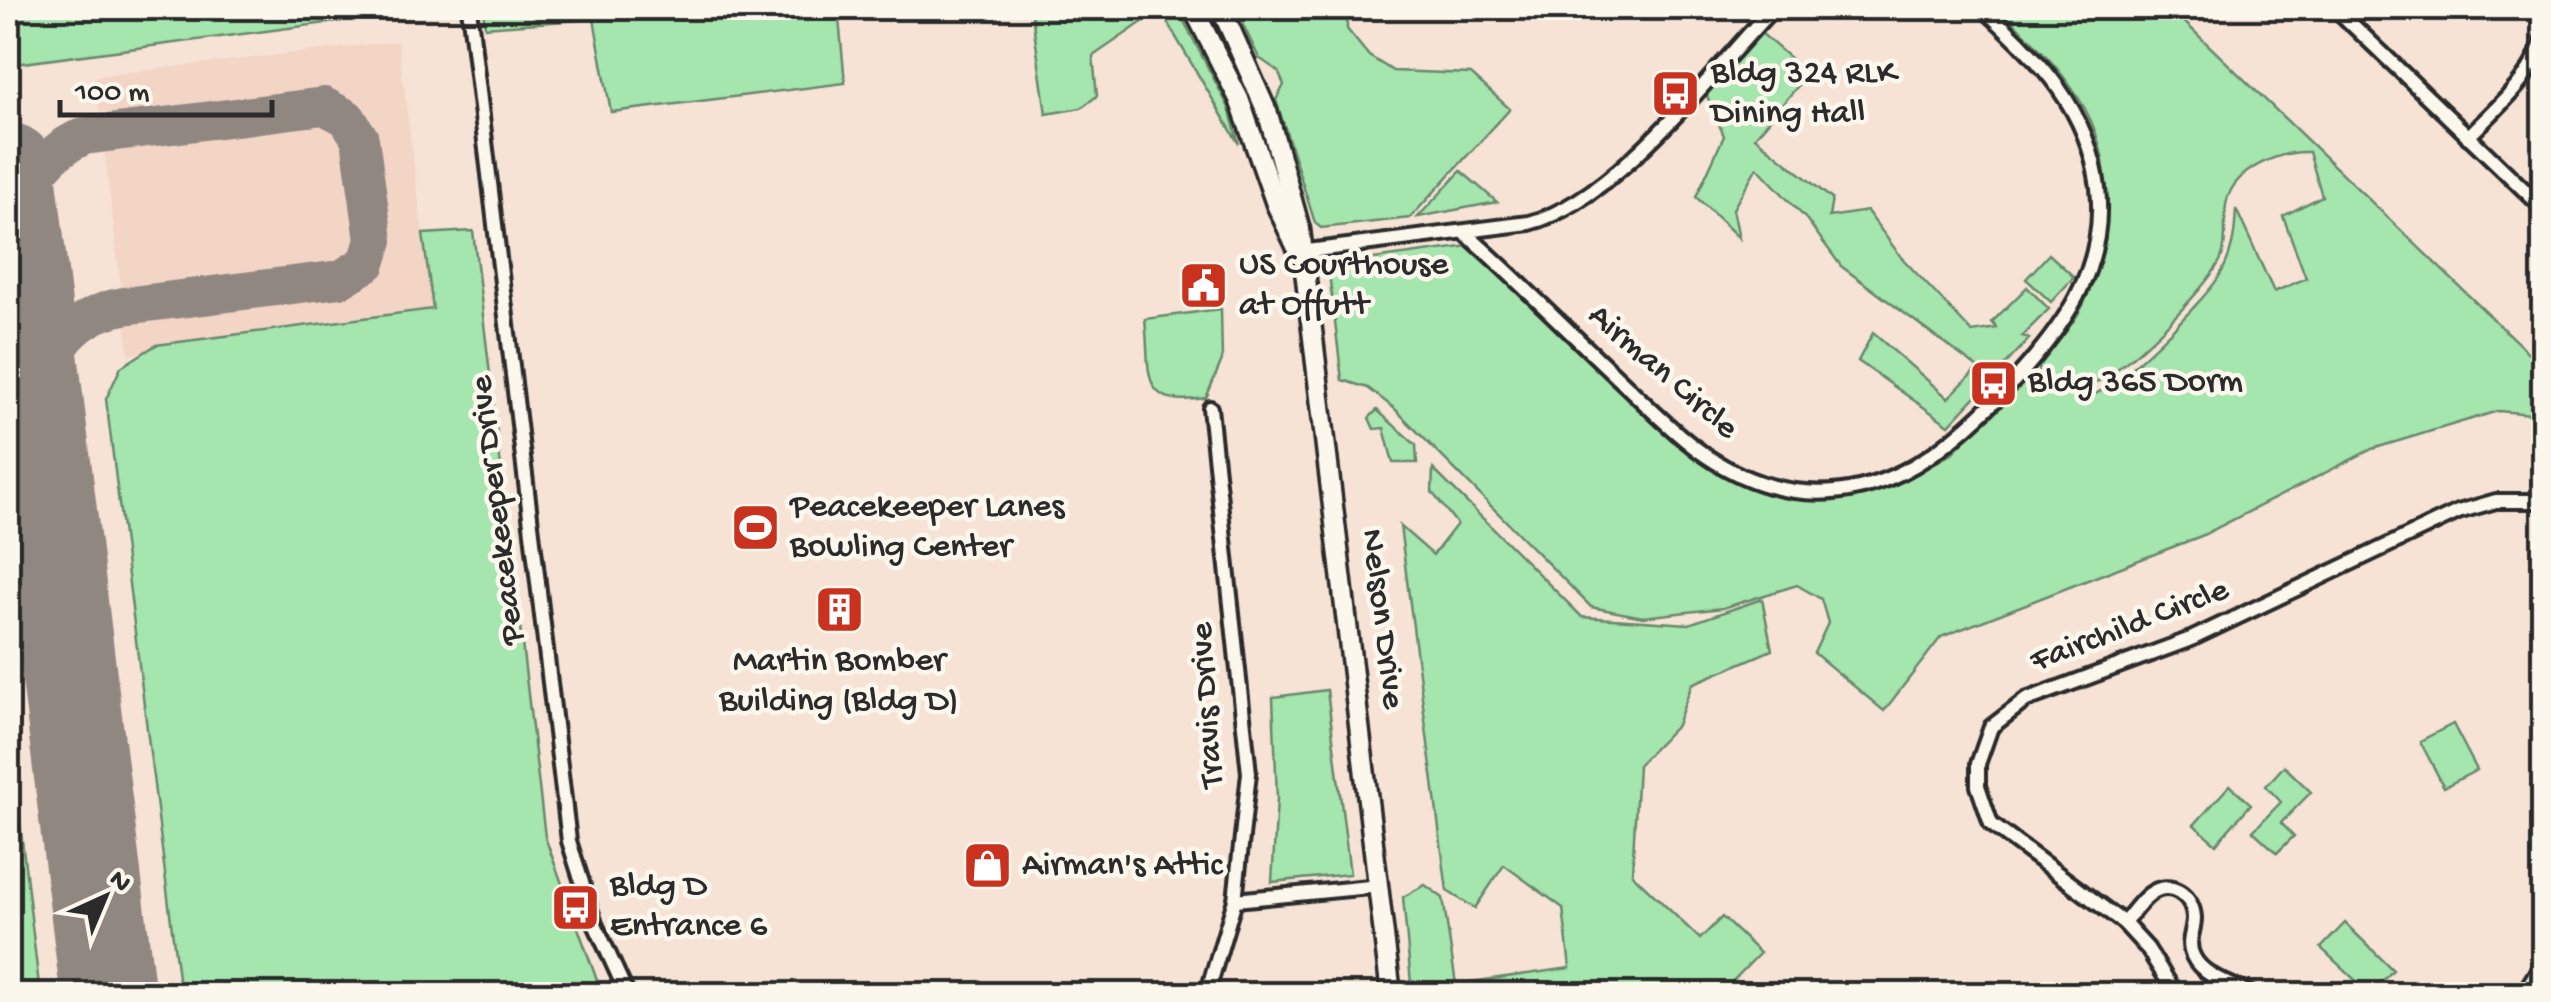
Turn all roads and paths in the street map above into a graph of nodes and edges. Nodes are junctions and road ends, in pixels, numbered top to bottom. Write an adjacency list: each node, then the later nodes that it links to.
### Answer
1 (469, 8): 18 (street, Peacekeeper Drive)
2 (1193, 8): 11 (street, Nelson Drive)
3 (1221, 8): 11 (street, Nelson Drive)
4 (1773, 8): 10 (street)
5 (1983, 8): 10 (street, Airman Circle)
6 (2335, 8): 8 (street)
7 (2544, 35): 8 (street)
8 (2468, 138): 9 (street)
9 (2544, 210)
10 (1464, 232): 11 (street)
11 (1300, 252): 14 (street, Nelson Drive)
12 (1210, 408): 15 (street, Travis Drive)
13 (2544, 501): 16 (street, Fairchild Circle)
14 (1380, 886): 15 (street); 20 (street, Nelson Drive)
15 (1236, 900): 19 (street, Travis Drive)
16 (2124, 923): 21 (street, Fairchild Circle); 22 (street)
17 (2544, 961): 23 (street)
18 (627, 994)
19 (1207, 994)
20 (1391, 994)
21 (2176, 994)
22 (2250, 994)
23 (2523, 994)

